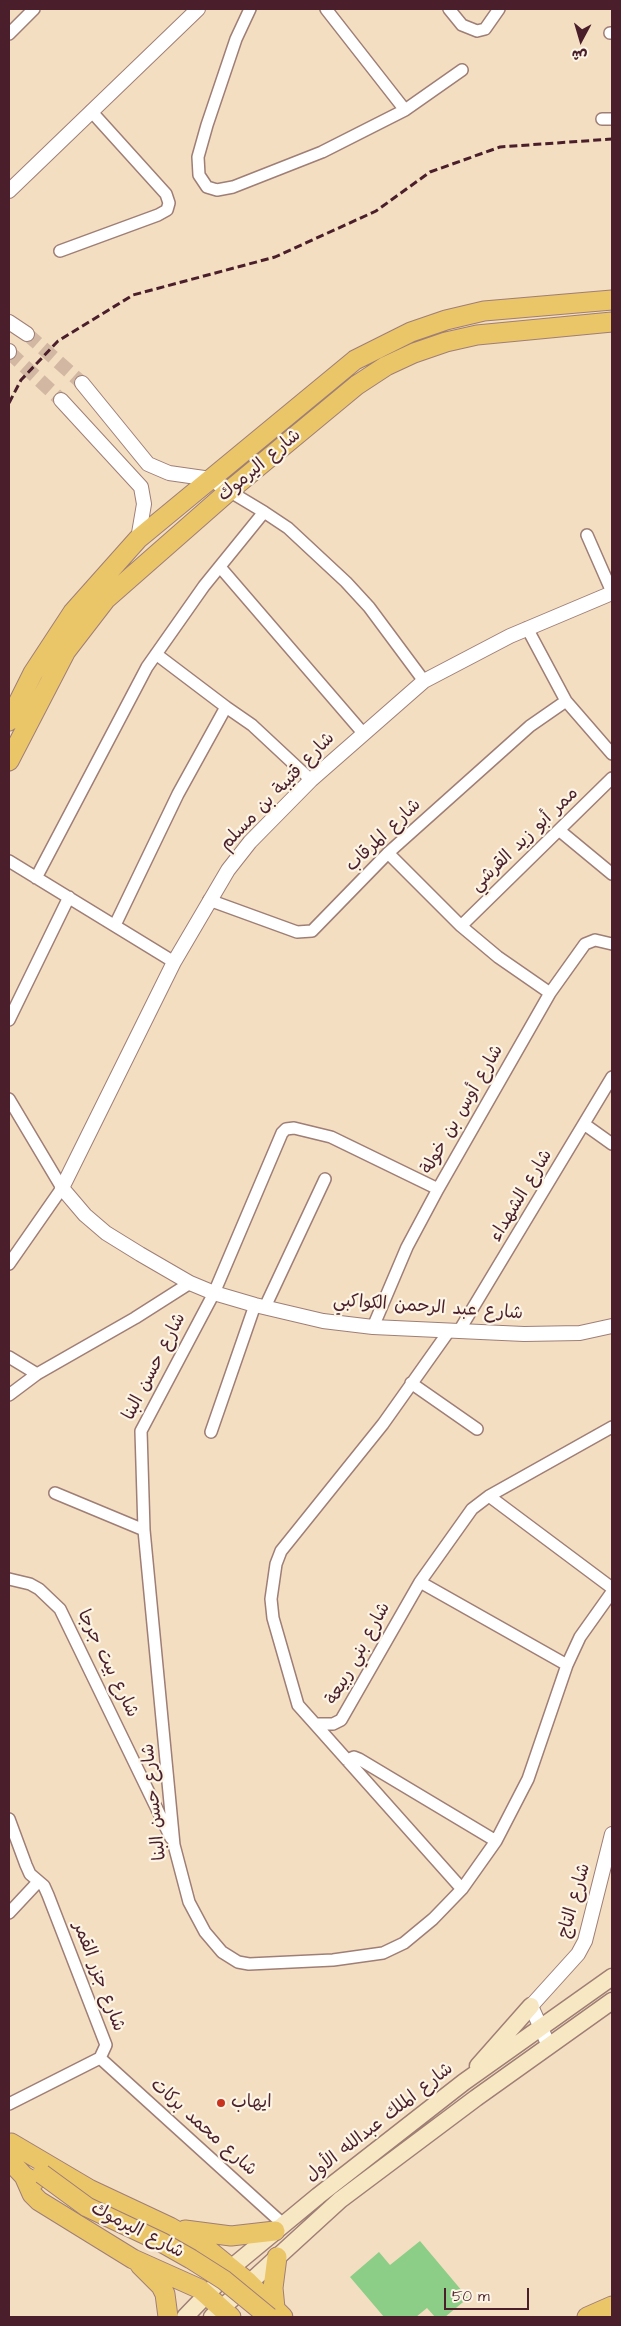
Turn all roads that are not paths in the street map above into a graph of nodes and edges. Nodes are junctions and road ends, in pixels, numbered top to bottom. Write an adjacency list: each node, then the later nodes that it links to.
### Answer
1 (34, 9): 7 (street)
2 (198, 9): 10 (street)
3 (250, 9): 9 (street)
4 (326, 9): 9 (street)
5 (449, 9): 6 (street)
6 (499, 9)
7 (9, 32)
8 (462, 70): 9 (street)
9 (405, 110)
10 (91, 111): 11 (street); 12 (street)
11 (9, 191)
12 (60, 251)
13 (612, 300): 19 (highway, شارع اليرموك)
14 (9, 322): 16 (street)
15 (612, 322): 20 (highway, شارع اليرموك)
16 (27, 334)
17 (82, 383): 19 (street)
18 (61, 400): 23 (street)
19 (211, 479): 20 (street); 23 (highway, شارع اليرموك)
20 (229, 491): 21 (street); 36 (highway, شارع اليرموك)
21 (264, 512): 24 (street); 28 (street)
22 (587, 535): 25 (street)
23 (138, 539): 29 (highway, شارع اليرموك)
24 (220, 567): 27 (street); 34 (street)
25 (612, 592): 26 (street, شارع قتيبة بن مسلم)
26 (527, 628): 28 (street, شارع قتيبة بن مسلم); 30 (street)
27 (156, 654): 32 (street); 43 (street)
28 (424, 681): 34 (street, شارع قتيبة بن مسلم)
29 (25, 688): 31 (highway); 33 (highway, شارع اليرموك)
30 (566, 701): 35 (street); 40 (street, شارع المرقاب)
31 (9, 703)
32 (226, 707): 38 (street); 46 (street)
33 (9, 721)
34 (363, 733): 38 (street, شارع قتيبة بن مسلم)
35 (612, 754)
36 (9, 761)
37 (612, 778): 39 (street, ممر أبو زيد القرشي)
38 (311, 780): 45 (street, شارع قتيبة بن مسلم)
39 (560, 831): 42 (street); 47 (street, ممر أبو زيد القرشي)
40 (388, 853): 45 (street, شارع المرقاب); 47 (street)
41 (9, 861): 43 (street)
42 (612, 874)
43 (36, 878): 44 (street)
44 (69, 898): 46 (street); 51 (street)
45 (209, 900): 49 (street, شارع قتيبة بن مسلم)
46 (115, 925): 49 (street)
47 (461, 926): 50 (street)
48 (612, 944): 50 (street, شارع أوس بن خولة)
49 (174, 962): 57 (street, شارع قتيبة بن مسلم)
50 (550, 993): 58 (street, شارع أوس بن خولة)
51 (9, 1020)
52 (612, 1077): 54 (street, شارع الشهداء)
53 (9, 1100): 57 (street)
54 (584, 1124): 55 (street); 65 (street, شارع الشهداء)
55 (612, 1144)
56 (325, 1179): 62 (street)
57 (62, 1188): 59 (street); 60 (street, شارع عبد الرحمن الكواكبي)
58 (438, 1189): 61 (street); 64 (street, شارع أوس بن خولة)
59 (9, 1264)
60 (190, 1283): 61 (street, شارع عبد الرحمن الكواكبي); 67 (street)
61 (214, 1293): 62 (street, شارع عبد الرحمن الكواكبي); 75 (street, شارع حسن البنا)
62 (260, 1306): 64 (street, شارع عبد الرحمن الكواكبي); 72 (street)
63 (612, 1326): 65 (street, شارع عبد الرحمن الكواكبي)
64 (372, 1327): 65 (street, شارع عبد الرحمن الكواكبي)
65 (454, 1331): 68 (street, شارع بني ربيعة)
66 (9, 1357): 67 (street)
67 (38, 1374): 69 (street)
68 (411, 1383): 71 (street); 81 (street, شارع بني ربيعة)
69 (9, 1395)
70 (612, 1427): 74 (street, شارع بني ربيعة)
71 (477, 1429)
72 (211, 1432)
73 (55, 1493): 75 (street)
74 (489, 1496): 77 (street, شارع بني ربيعة); 78 (street)
75 (144, 1530): 86 (street, شارع حسن البنا)
76 (9, 1579): 86 (street, شارع بيت جرجا)
77 (420, 1582): 80 (street); 81 (street, شارع بني ربيعة)
78 (612, 1588)
79 (612, 1592): 80 (street, شارع حسن البنا)
80 (567, 1664): 85 (street, شارع حسن البنا)
81 (316, 1724): 82 (street)
82 (347, 1760): 85 (street); 88 (street)
83 (9, 1818): 87 (street, شارع جزر القمر)
84 (612, 1834): 92 (street, شارع التاج)
85 (496, 1841): 88 (street, شارع حسن البنا)
86 (174, 1844): 88 (street, شارع حسن البنا)
87 (38, 1882): 89 (street); 95 (street, شارع جزر القمر)
88 (462, 1889)
89 (9, 1914)
90 (612, 1977): 93 (main road, شارع الملك عبدالله الأول)
91 (612, 2001): 94 (main road, شارع الملك عبدالله الأول)
92 (531, 2006): 93 (street); 96 (main road)
93 (541, 2028): 94 (street); 96 (main road, شارع الملك عبدالله الأول)
94 (549, 2046): 103 (main road, شارع الملك عبدالله الأول)
95 (100, 2058): 97 (street, شارع جزر القمر); 101 (street, شارع محمد بركات)
96 (464, 2082): 101 (main road, شارع الملك عبدالله الأول)
97 (9, 2104)
98 (9, 2148): 99 (highway, شارع اليرموك); 100 (highway)
99 (34, 2178): 104 (highway); 111 (highway, شارع اليرموك, bridge); 114 (highway, شارع اليرموك)
100 (170, 2227): 101 (highway); 102 (highway)
101 (279, 2228): 105 (main road, شارع الملك عبدالله الأول)
102 (217, 2255): 105 (highway); 107 (highway)
103 (277, 2257): 106 (main road, شارع الملك عبدالله الأول); 111 (highway)
104 (133, 2259): 107 (highway); 112 (highway)
105 (232, 2268): 106 (highway); 108 (main road, شارع الملك عبدالله الأول)
106 (248, 2282): 110 (main road, شارع الملك عبدالله الأول); 111 (highway)
107 (190, 2284): 108 (highway)
108 (207, 2294): 110 (highway); 113 (main road, شارع الملك عبدالله الأول)
109 (612, 2306): 115 (highway)
110 (221, 2314)
111 (276, 2314)
112 (168, 2317)
113 (185, 2317)
114 (251, 2317)
115 (587, 2317)

